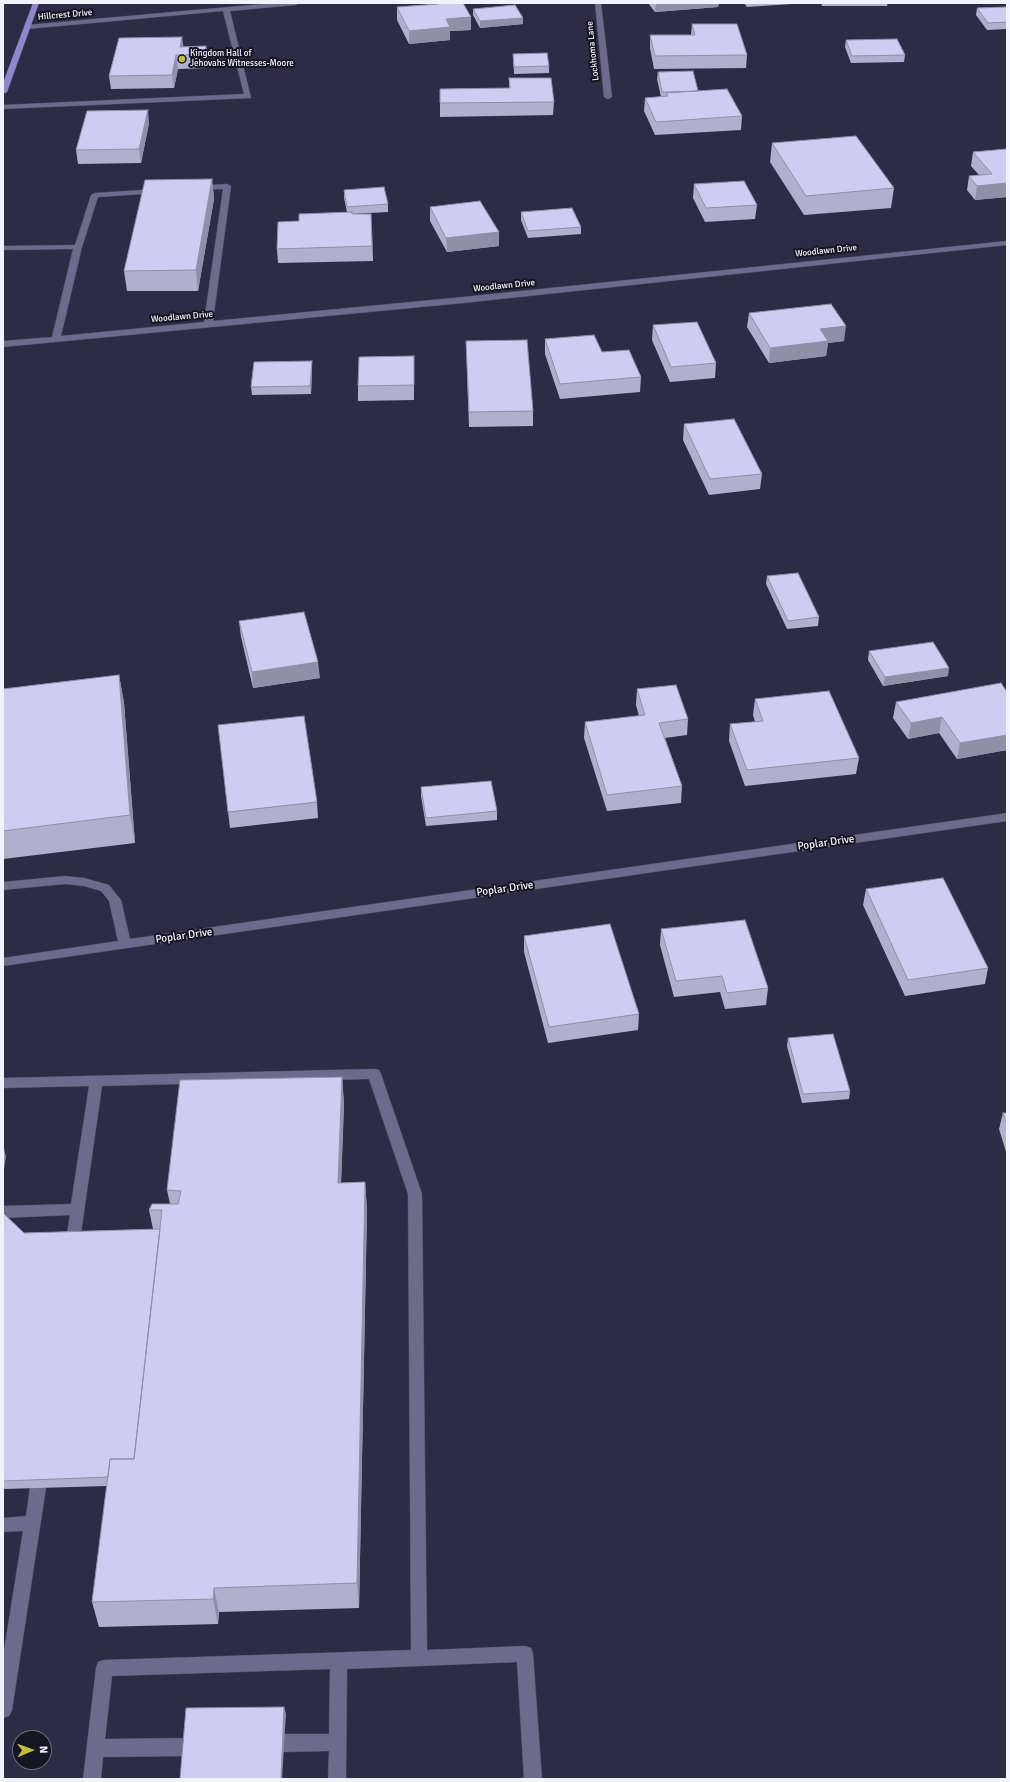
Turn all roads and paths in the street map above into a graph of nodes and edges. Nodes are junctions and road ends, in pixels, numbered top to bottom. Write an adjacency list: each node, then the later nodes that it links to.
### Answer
1 (36, 3): 5 (main road)
2 (296, 3): 4 (street, Hillcrest Drive)
3 (598, 3): 7 (street, Lockhoma Lane)
4 (226, 9): 5 (street, Hillcrest Drive); 8 (street)
5 (27, 27): 6 (main road)
6 (3, 92)
7 (608, 98)
8 (3, 107)
9 (188, 189): 14 (street)
10 (165, 190): 12 (street)
11 (1007, 243): 14 (street, Woodlawn Drive)
12 (78, 247): 13 (street); 15 (street)
13 (3, 248)
14 (208, 325): 15 (street, Woodlawn Drive)
15 (56, 339): 16 (street, Woodlawn Drive)
16 (3, 344)
17 (1007, 817): 19 (street, Poplar Drive)
18 (3, 886): 19 (street)
19 (125, 944): 20 (street, Poplar Drive)
20 (3, 962)
21 (96, 1081): 22 (street); 23 (street); 29 (street)
22 (3, 1083)
23 (78, 1209): 24 (street); 25 (street)
24 (3, 1212)
25 (73, 1240)
26 (38, 1488): 27 (street)
27 (32, 1524): 28 (street); 31 (street)
28 (3, 1525)
29 (419, 1658): 30 (street); 38 (street)
30 (339, 1661): 32 (street); 35 (street)
31 (3, 1710)
32 (338, 1742): 33 (street); 37 (street)
33 (284, 1743)
34 (186, 1746): 35 (street)
35 (95, 1748): 36 (street)
36 (92, 1779)
37 (337, 1779)
38 (533, 1779)

